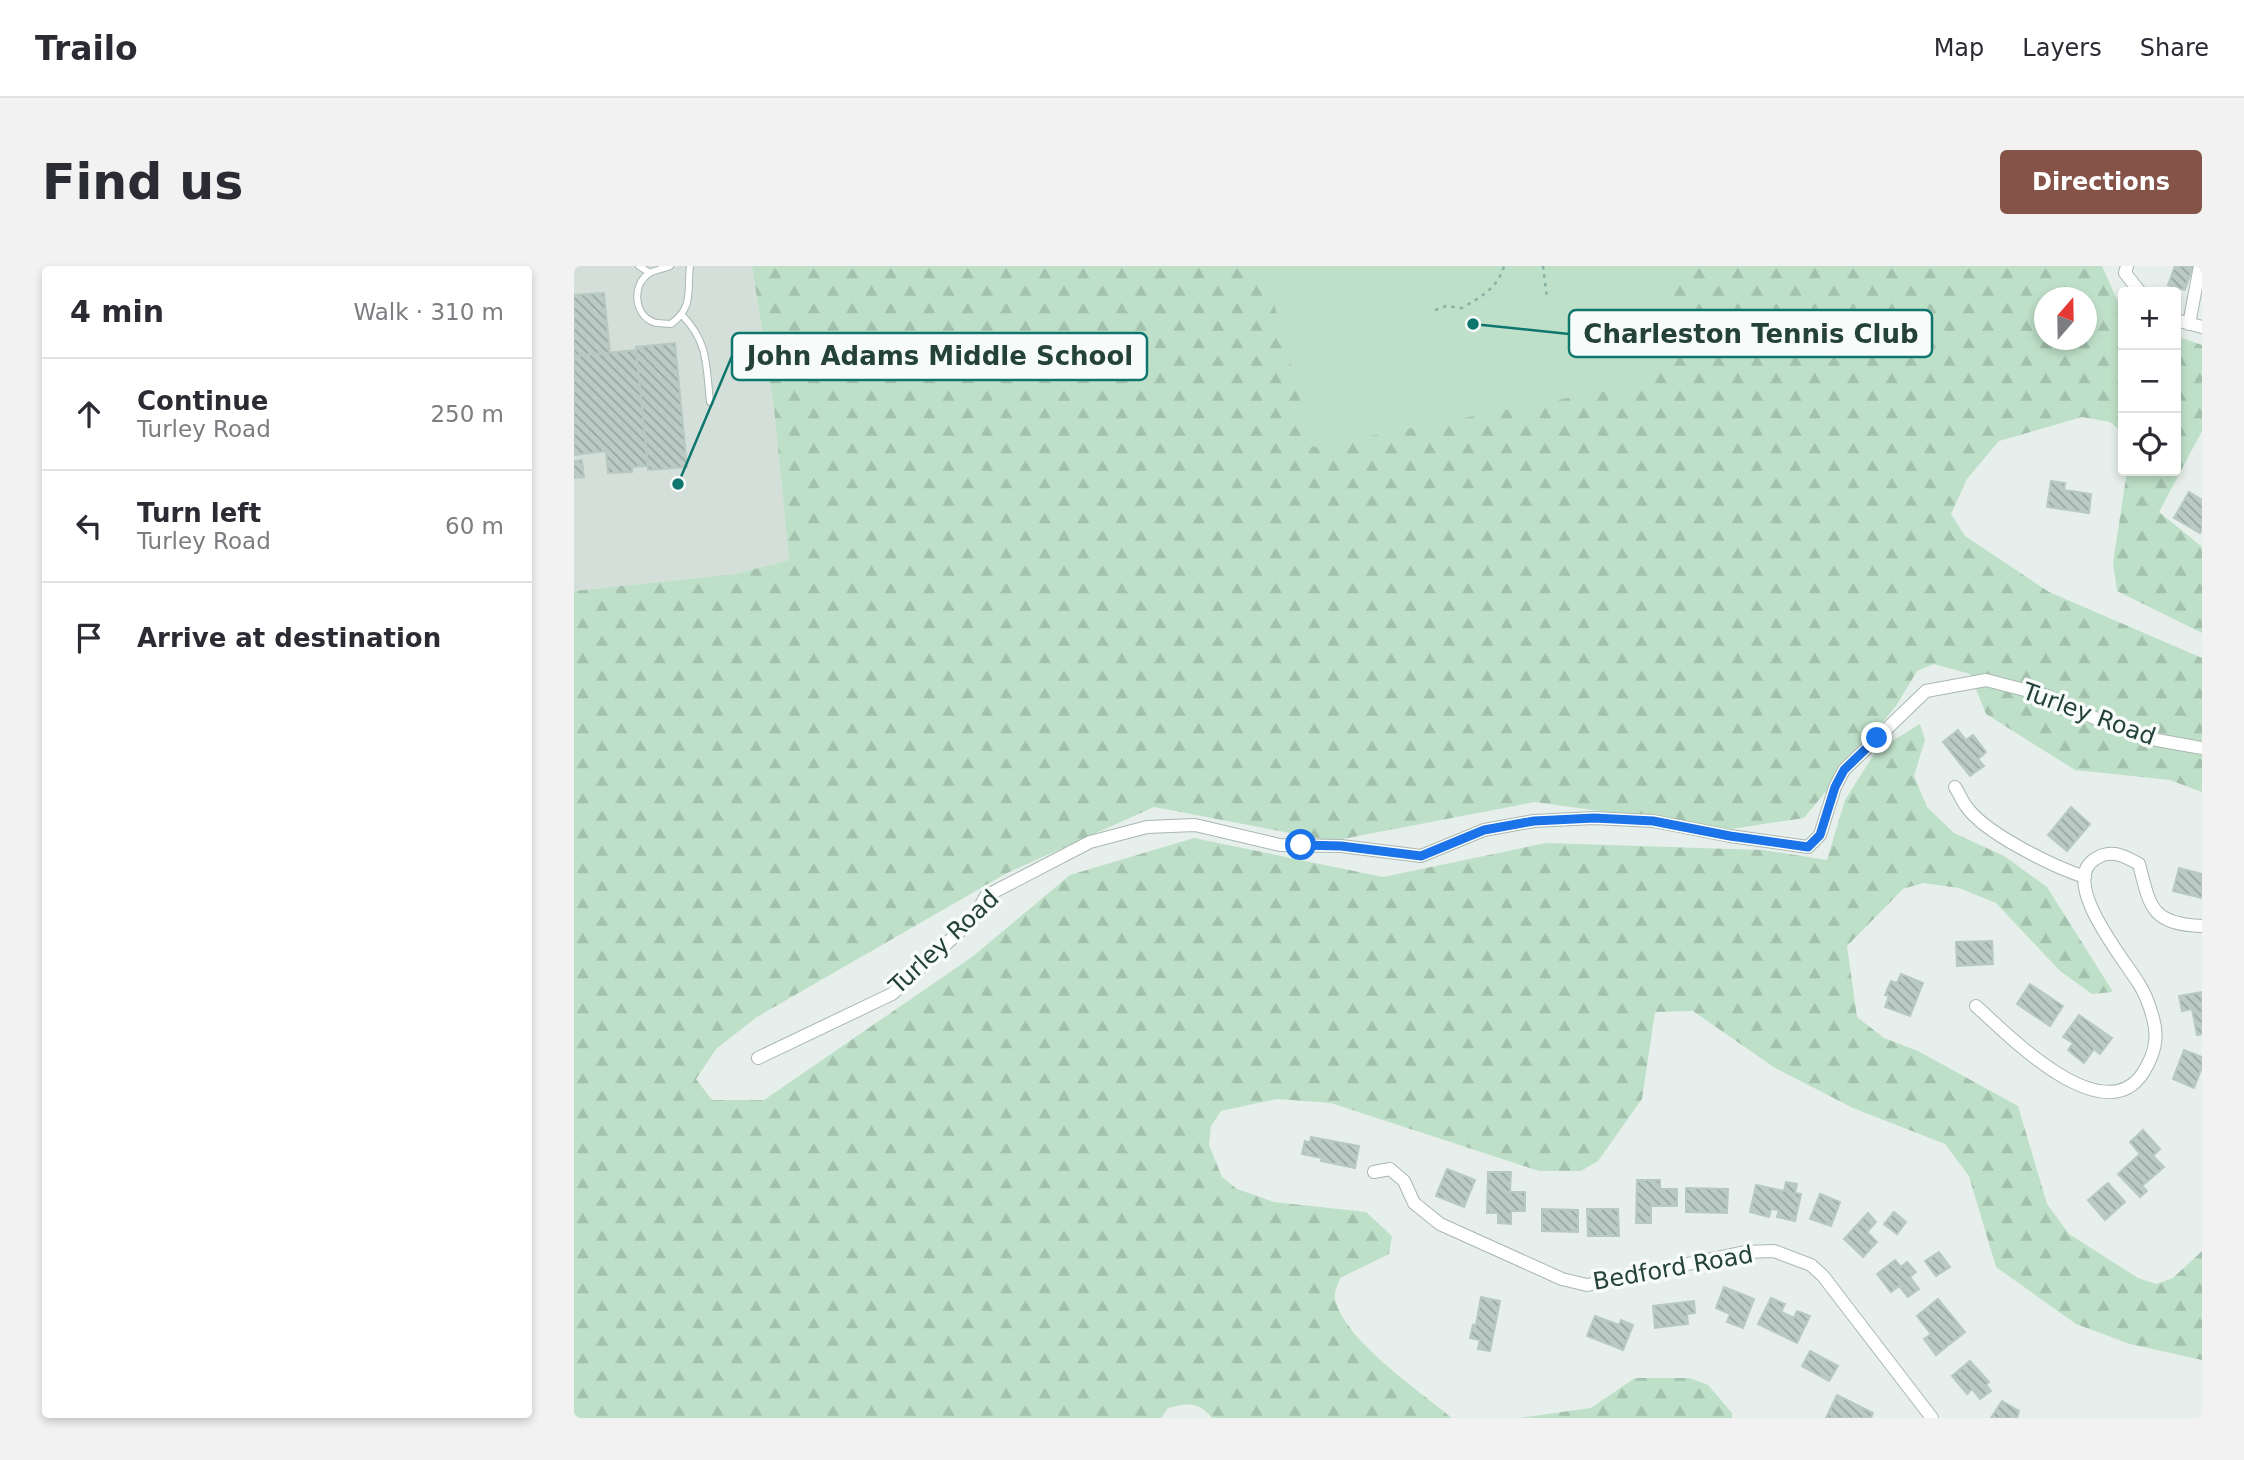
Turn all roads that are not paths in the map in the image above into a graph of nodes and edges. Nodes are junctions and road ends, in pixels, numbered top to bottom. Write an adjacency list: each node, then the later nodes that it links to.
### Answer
1 (639, 266): 6 (lane)
2 (670, 266): 6 (lane)
3 (690, 266): 8 (lane)
4 (2127, 266): 7 (street)
5 (2200, 266): 9 (street)
6 (650, 273): 8 (lane)
7 (2136, 287)
8 (682, 315): 10 (lane)
9 (2189, 323)
10 (710, 402)
11 (2202, 748): 16 (street, Turley Road)
12 (1955, 787): 13 (street)
13 (2085, 877): 14 (street); 15 (street)
14 (2202, 926)
15 (1976, 1006)
16 (758, 1058)
17 (1374, 1172): 18 (street, Bedford Road)
18 (1932, 1418)

